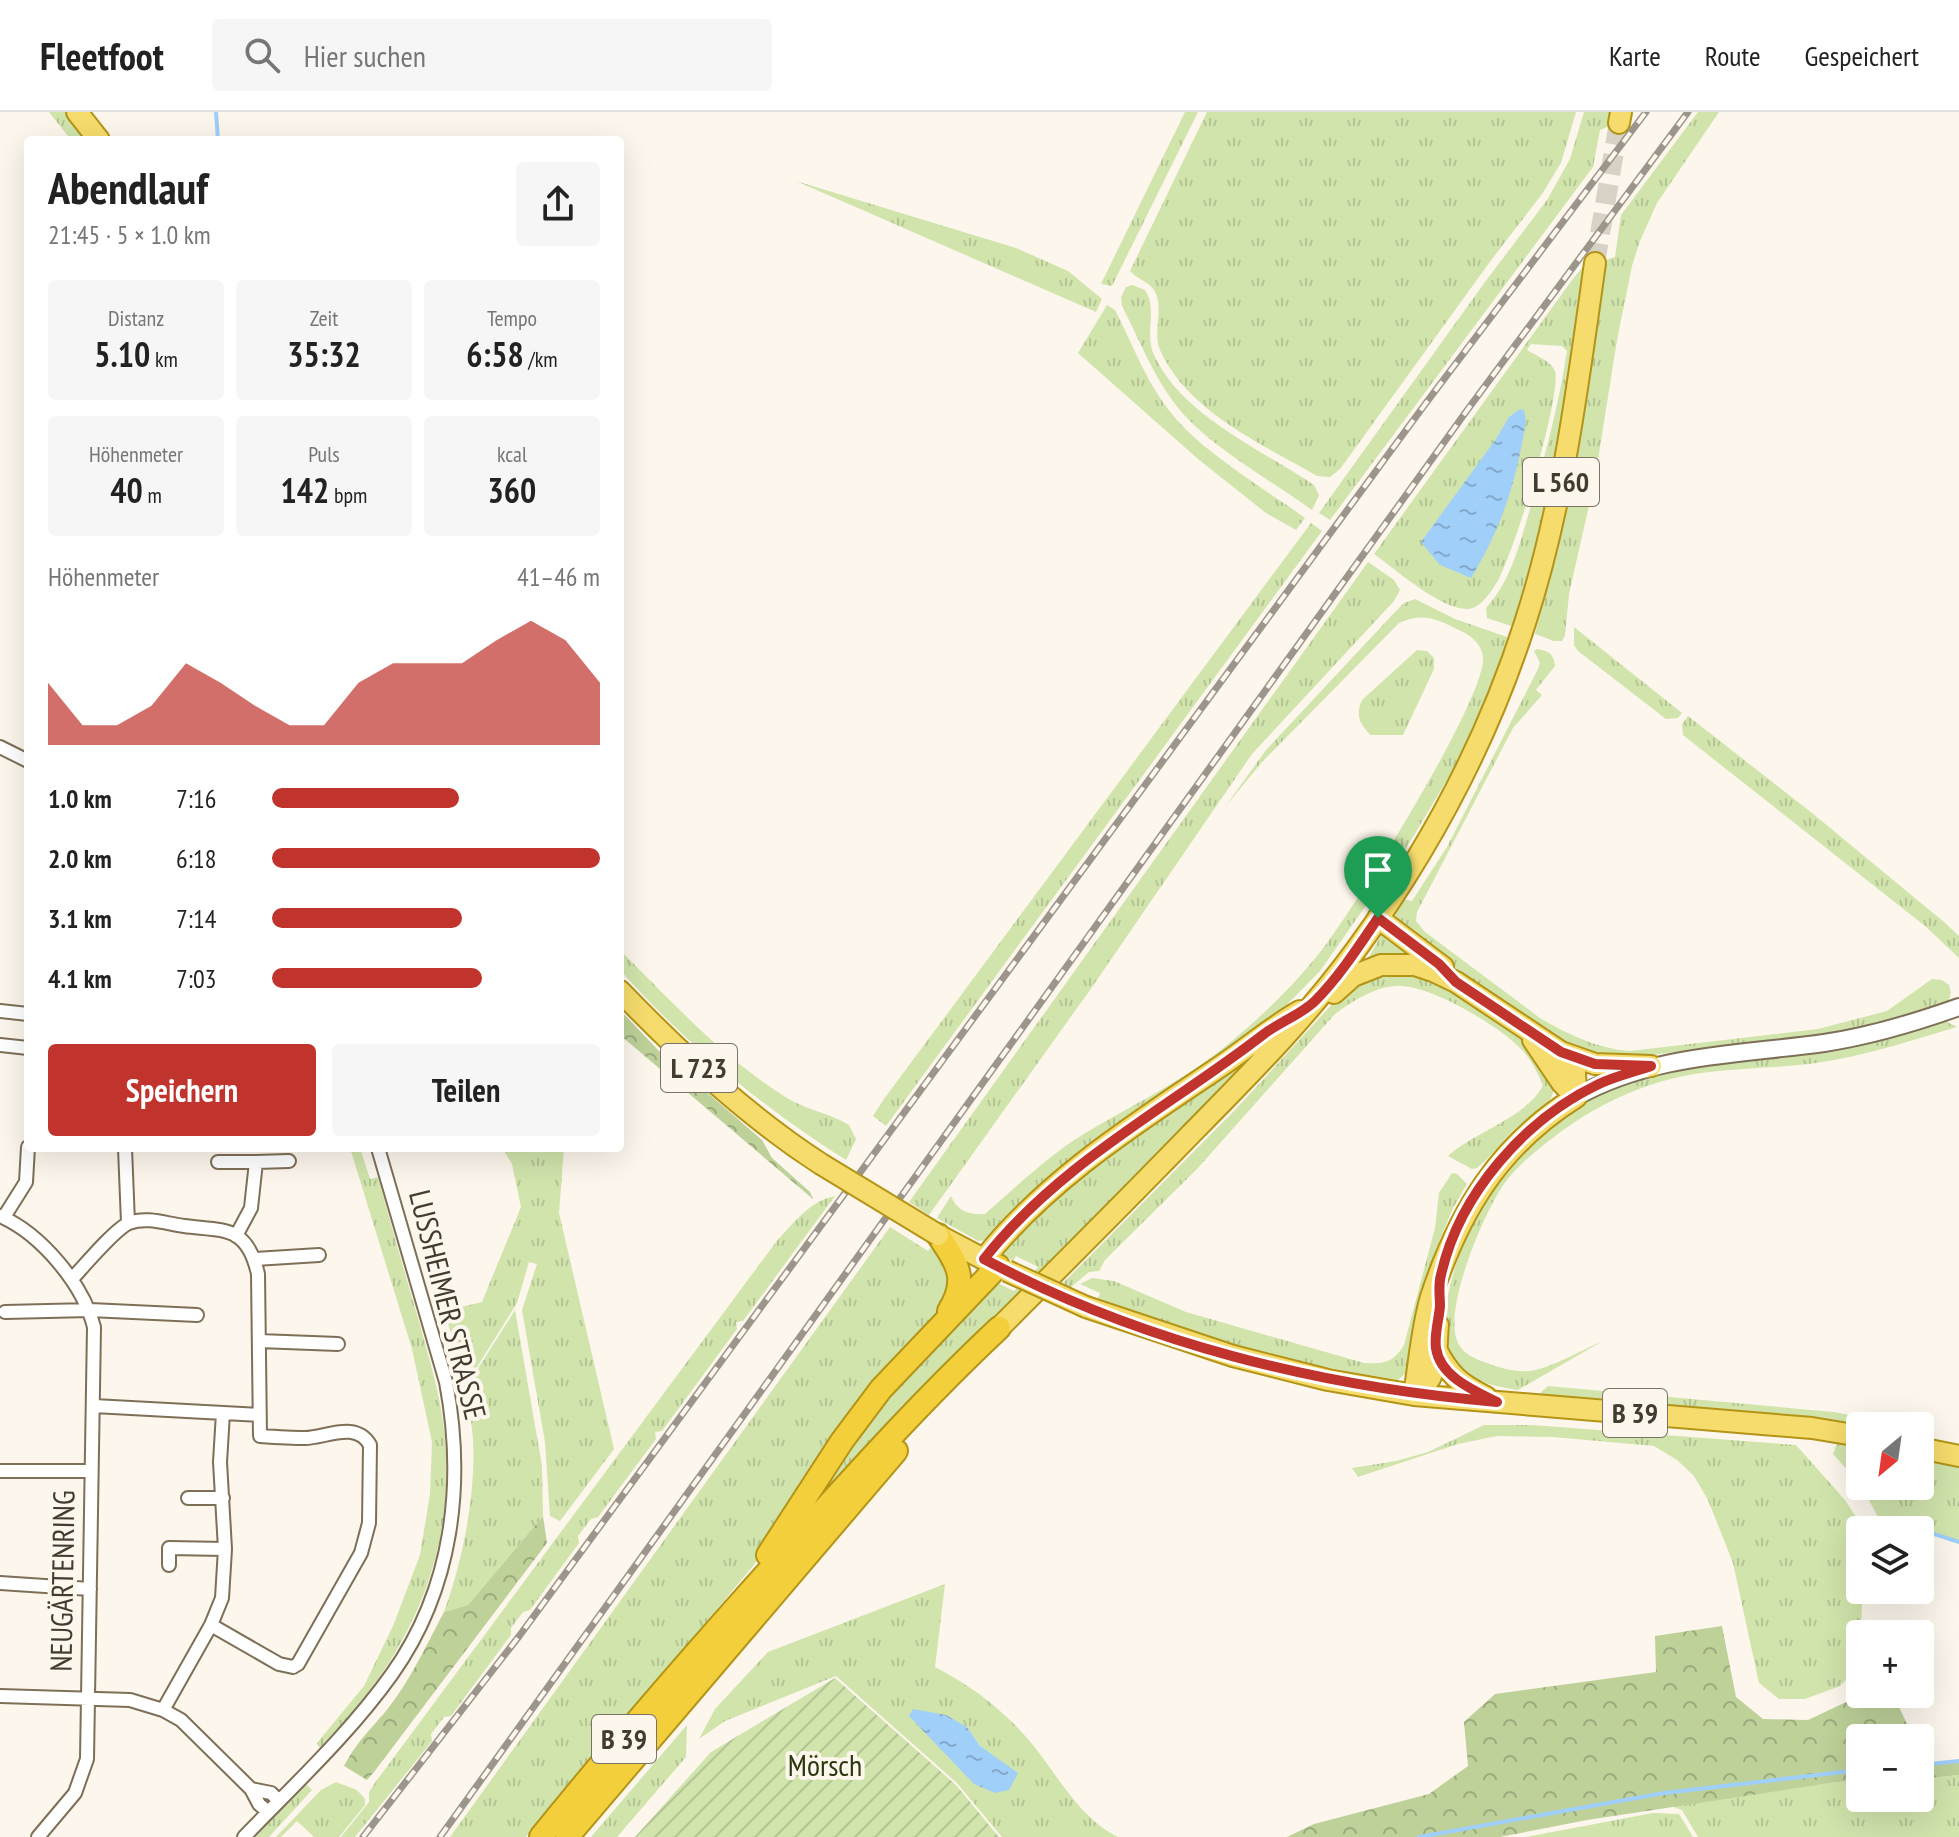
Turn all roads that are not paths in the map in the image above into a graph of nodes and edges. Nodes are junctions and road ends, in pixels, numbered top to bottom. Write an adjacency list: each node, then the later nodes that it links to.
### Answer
1 (77, 112): 2 (main road)
2 (96, 136)
3 (1595, 263): 6 (main road, L 560)
4 (0, 747): 5 (street)
5 (24, 759)
6 (1378, 918): 7 (main road); 9 (main road, L 560)
7 (1456, 982): 13 (main road, B 39); 14 (main road, B 39)
8 (624, 995): 28 (main road, L 723, bridge)
9 (1314, 1003): 13 (main road, L 560); 32 (main road)
10 (1959, 1007): 18 (street)
11 (0, 1011): 12 (street)
12 (24, 1014)
13 (1294, 1026): 39 (main road, B 39)
14 (1523, 1028): 17 (main road); 19 (main road, B 39)
15 (0, 1045): 16 (street)
16 (24, 1048)
17 (1561, 1052): 18 (main road); 19 (main road)
18 (1651, 1066): 19 (street)
19 (1576, 1097): 33 (main road)
20 (28, 1152): 26 (street, NEUGÄRTENRING)
21 (125, 1152): 27 (street)
22 (379, 1152): 65 (street, LUSSHEIMER STRASSE)
23 (289, 1161): 25 (street)
24 (218, 1162): 25 (street)
25 (256, 1162): 29 (street)
26 (2, 1216): 34 (street, NEUGÄRTENRING)
27 (128, 1223): 29 (street); 34 (street)
28 (938, 1235): 32 (main road, L 723); 38 (highway, B 39)
29 (236, 1236): 31 (street)
30 (319, 1255): 31 (street)
31 (255, 1259): 40 (street)
32 (996, 1266): 38 (highway, B 39); 43 (main road, B 39, bridge)
33 (1440, 1278): 42 (main road); 43 (main road)
34 (72, 1279): 35 (street, NEUGÄRTENRING)
35 (90, 1310): 36 (street); 37 (street); 45 (street, NEUGÄRTENRING)
36 (5, 1312)
37 (197, 1315)
38 (942, 1322): 60 (highway, B 39)
39 (999, 1328): 60 (highway, B 39); 70 (highway, B 39)
40 (259, 1341): 41 (street); 47 (street)
41 (338, 1344)
42 (1436, 1349): 43 (main road); 44 (main road, B 39)
43 (1414, 1395): 44 (main road, B 39)
44 (1497, 1402): 48 (main road, B 39)
45 (94, 1406): 46 (street); 52 (street, NEUGÄRTENRING)
46 (223, 1413): 47 (street); 54 (street)
47 (259, 1415): 59 (street)
48 (1846, 1434)
49 (1934, 1451): 50 (main road)
50 (1959, 1456)
51 (0, 1471): 52 (street)
52 (91, 1471): 58 (street, NEUGÄRTENRING)
53 (188, 1498): 54 (street)
54 (223, 1498): 55 (street)
55 (225, 1549): 56 (street); 59 (street)
56 (169, 1565)
57 (0, 1583): 58 (street)
58 (90, 1589): 62 (street, NEUGÄRTENRING)
59 (211, 1625): 63 (street)
60 (706, 1641): 69 (highway, B 39)
61 (0, 1696): 62 (street)
62 (86, 1698): 63 (street); 67 (street, NEUGÄRTENRING)
63 (163, 1710): 64 (street)
64 (251, 1789): 65 (street); 66 (street)
65 (279, 1801): 66 (street, LUSSHEIMER STRASSE)
66 (268, 1812): 68 (street, LUSSHEIMER STRASSE)
67 (38, 1837)
68 (244, 1837)
69 (541, 1837)
70 (567, 1837)

